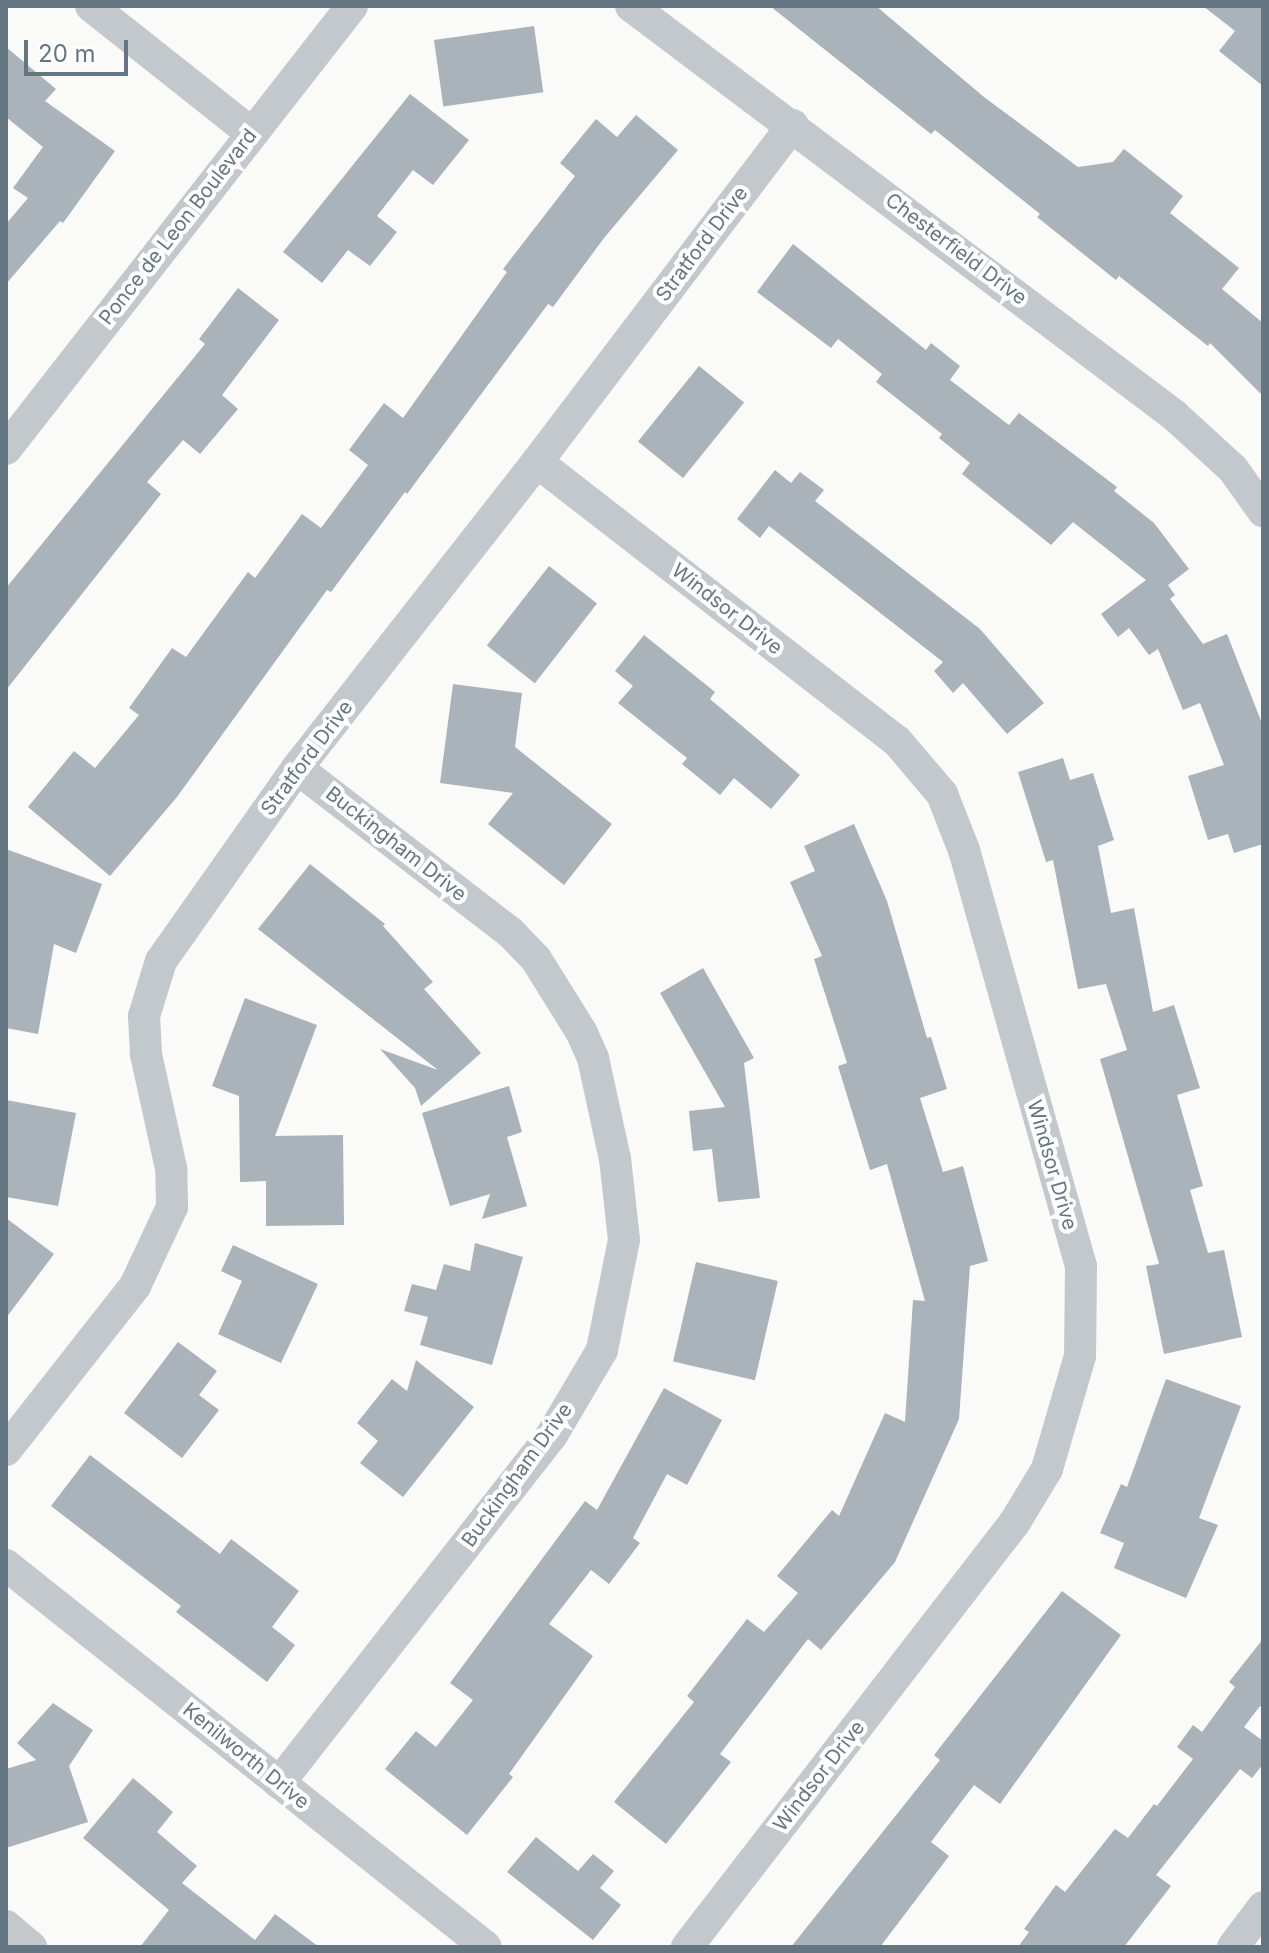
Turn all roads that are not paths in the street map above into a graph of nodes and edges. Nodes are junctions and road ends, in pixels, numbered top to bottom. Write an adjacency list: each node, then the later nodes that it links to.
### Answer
1 (91, 6): 5 (street)
2 (352, 6): 5 (street, Ponce de Leon Boulevard)
3 (631, 6): 4 (street, Chesterfield Drive)
4 (793, 125): 7 (street, Stratford Drive); 8 (street, Chesterfield Drive)
5 (250, 132): 6 (street, Ponce de Leon Boulevard)
6 (6, 449)
7 (537, 462): 9 (street, Stratford Drive); 17 (street, Windsor Drive)
8 (1263, 511)
9 (297, 768): 10 (street, Stratford Drive); 12 (street, Buckingham Drive)
10 (6, 1450)
11 (6, 1565): 12 (street, Kenilworth Drive)
12 (279, 1783): 16 (street, Kenilworth Drive)
13 (1263, 1907): 18 (street)
14 (6, 1926): 15 (street)
15 (31, 1947)
16 (486, 1947)
17 (687, 1947)
18 (1233, 1947)

